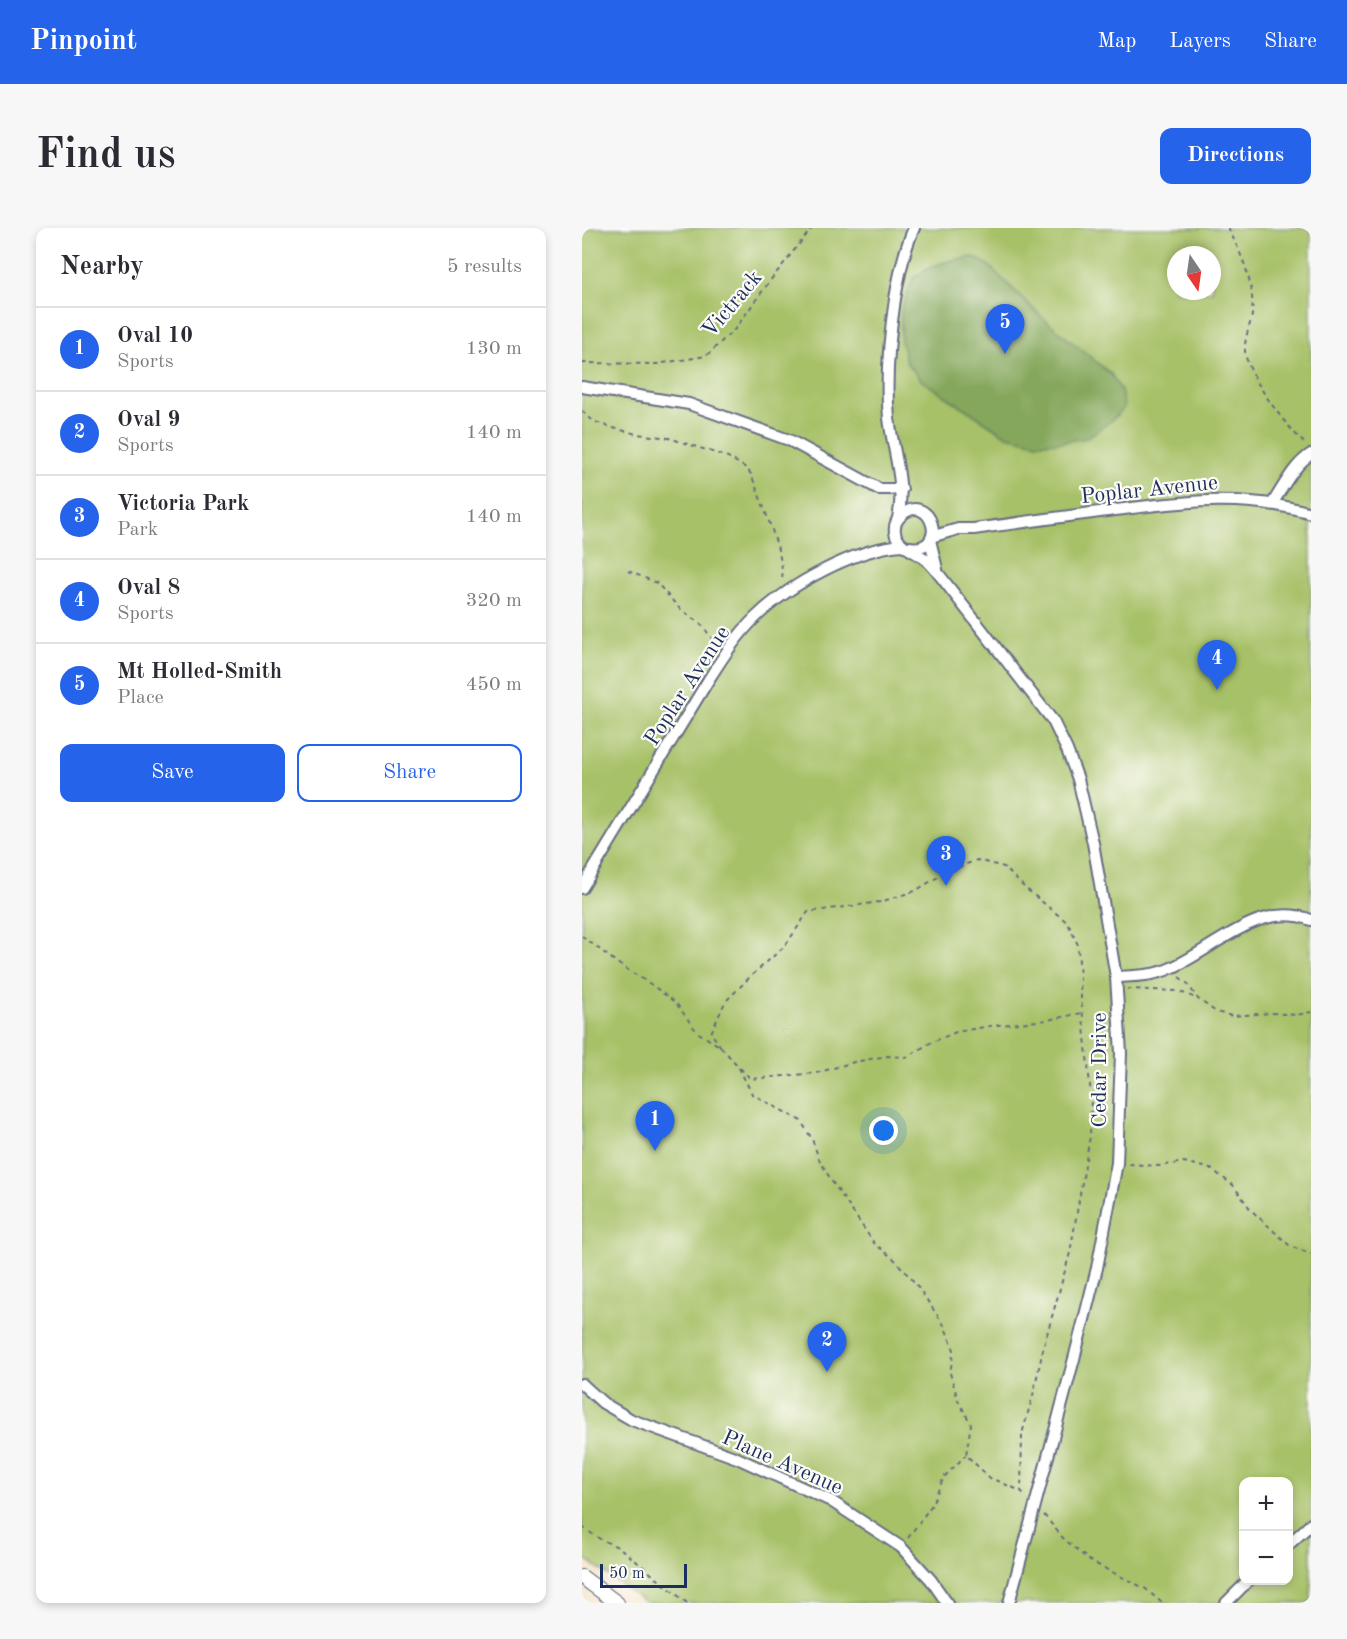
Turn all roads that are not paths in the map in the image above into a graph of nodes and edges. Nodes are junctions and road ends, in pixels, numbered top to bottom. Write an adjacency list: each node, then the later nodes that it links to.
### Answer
1 (914, 228): 4 (street)
2 (582, 387): 4 (street)
3 (1309, 450): 5 (street)
4 (902, 489): 6 (street); 8 (street)
5 (1272, 504): 7 (street, Poplar Avenue); 10 (street, Poplar Avenue)
6 (915, 510): 8 (street); 9 (street)
7 (1311, 513)
8 (897, 520): 12 (street); 13 (street, Poplar Avenue)
9 (931, 520): 10 (street, Poplar Avenue); 11 (street)
10 (958, 529): 11 (street, Poplar Avenue)
11 (931, 539): 12 (street); 14 (street, Cedar Drive)
12 (906, 546): 13 (street, Poplar Avenue); 14 (street, Cedar Drive)
13 (870, 551): 15 (street, Poplar Avenue)
14 (938, 573): 17 (street, Cedar Drive)
15 (582, 888)
16 (1311, 920): 17 (street)
17 (1117, 983): 25 (street, Cedar Drive)
18 (582, 1384): 24 (street, Plane Avenue)
19 (1311, 1524): 20 (street)
20 (1293, 1540)
21 (582, 1577): 23 (main road)
22 (1245, 1585): 26 (street)
23 (617, 1603)
24 (948, 1603)
25 (1009, 1603)
26 (1226, 1603)

